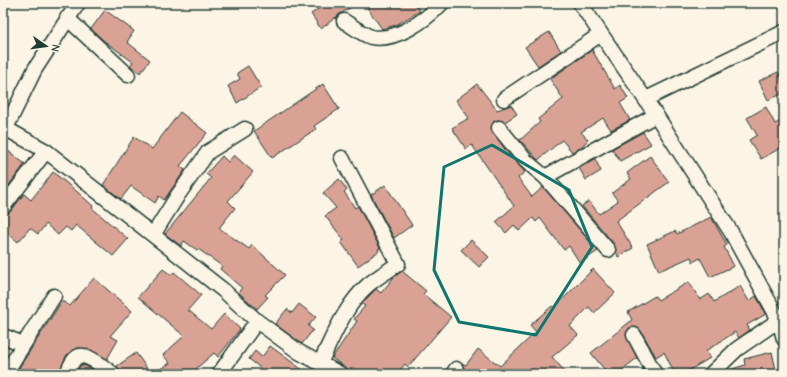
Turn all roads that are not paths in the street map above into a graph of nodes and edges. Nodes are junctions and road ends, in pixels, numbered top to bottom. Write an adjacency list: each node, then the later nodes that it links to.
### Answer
1 (78, 3): 4 (street)
2 (580, 3): 7 (street)
3 (439, 4): 5 (street)
4 (67, 18): 8 (street); 12 (street)
5 (344, 21)
6 (784, 32): 10 (street)
7 (601, 34): 9 (street); 10 (street)
8 (128, 75)
9 (504, 99)
10 (646, 99): 11 (street)
11 (656, 115): 17 (street); 22 (street)
12 (4, 127): 15 (street)
13 (499, 128): 17 (street)
14 (245, 129): 19 (street)
15 (46, 151): 18 (street); 19 (street)
16 (342, 158): 28 (street)
17 (545, 177): 20 (street)
18 (3, 206)
19 (153, 235): 23 (street)
20 (608, 250)
21 (54, 296): 27 (street)
22 (779, 320): 26 (street); 35 (street)
23 (257, 321): 28 (street); 32 (street)
24 (634, 335): 34 (street)
25 (3, 336): 27 (street)
26 (784, 339)
27 (23, 344): 29 (street)
28 (320, 363): 33 (street)
29 (5, 374)
30 (67, 374): 31 (street)
31 (113, 374)
32 (219, 374)
33 (340, 374)
34 (655, 374)
35 (711, 374)

